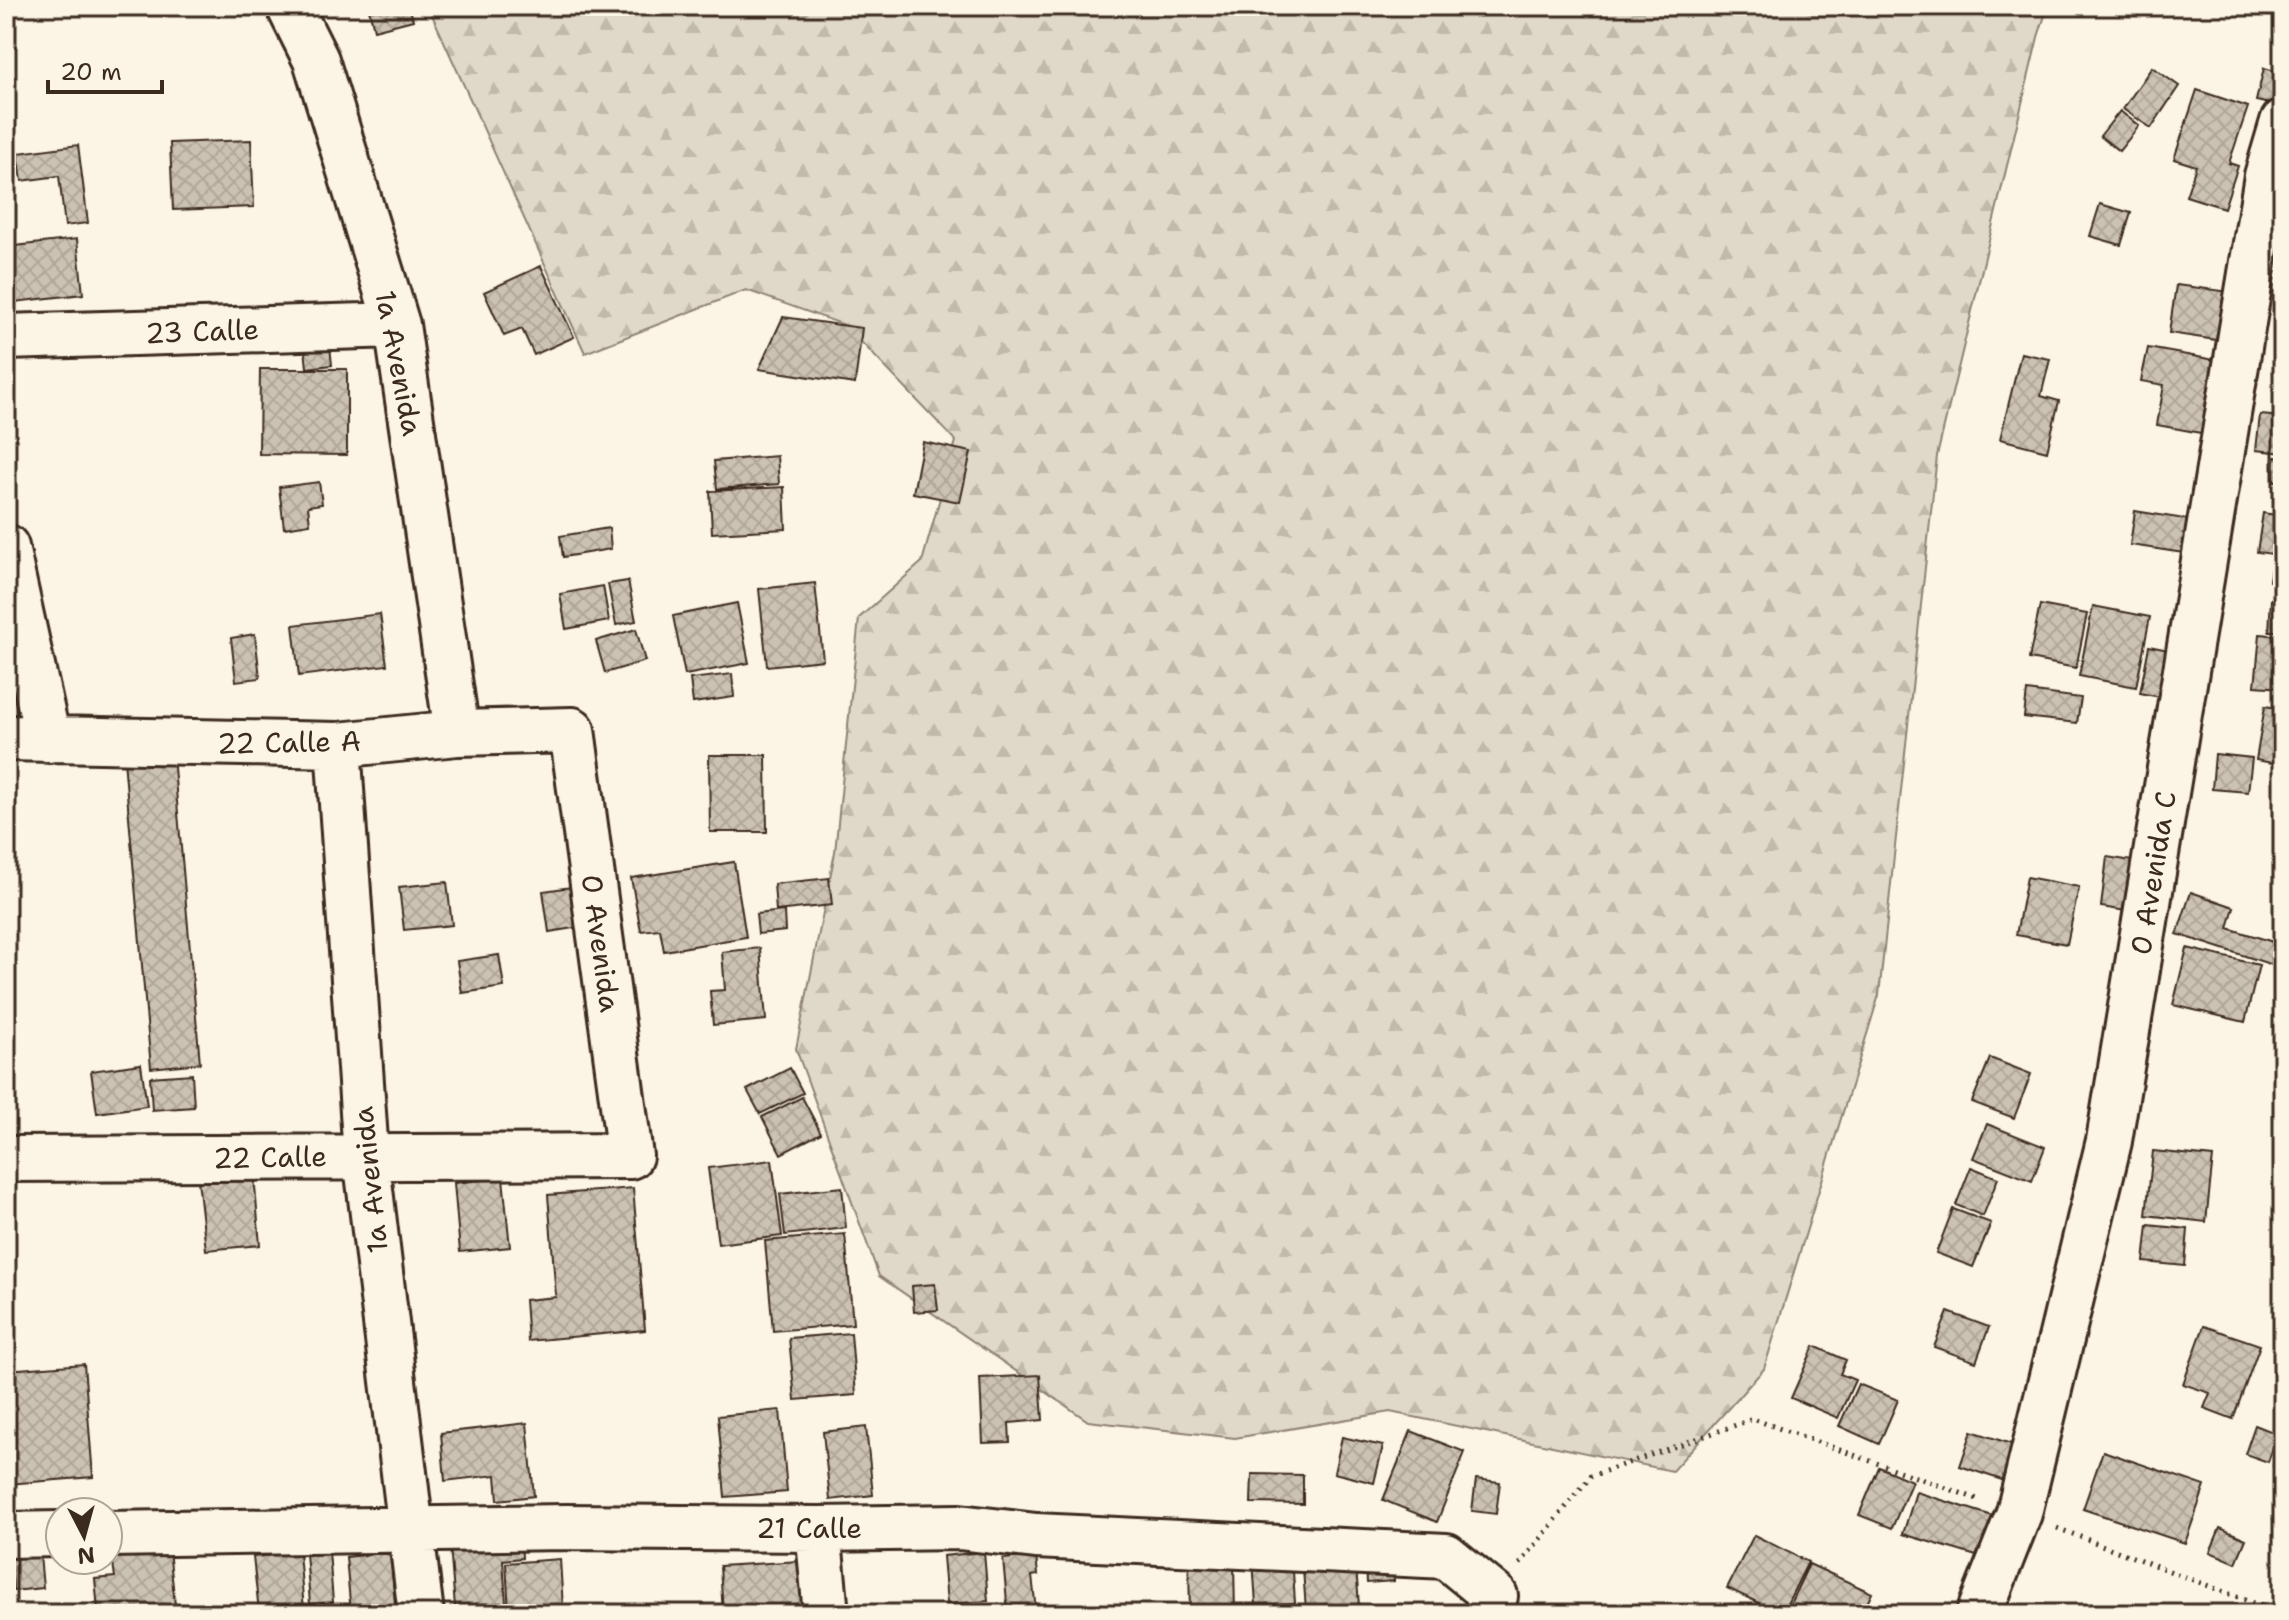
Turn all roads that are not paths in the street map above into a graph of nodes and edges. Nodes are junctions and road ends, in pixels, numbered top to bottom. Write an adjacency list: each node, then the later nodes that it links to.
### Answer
1 (289, 6): 3 (street, 1a Avenida)
2 (2283, 122): 21 (street, 0 Avenida C)
3 (397, 325): 4 (street, 23 Calle); 7 (street, 1a Avenida)
4 (6, 337)
5 (6, 547): 8 (street)
6 (572, 730): 7 (street, 22 Calle A); 11 (street, 0 Avenida)
7 (457, 733): 9 (street, 22 Calle A)
8 (27, 739): 9 (street, 22 Calle A)
9 (338, 745): 10 (street, 1a Avenida)
10 (366, 1156): 11 (street, 22 Calle); 12 (street, 22 Calle); 14 (street, 1a Avenida)
11 (630, 1156)
12 (6, 1159)
13 (818, 1529): 14 (street, 21 Calle); 18 (street, 21 Calle); 20 (street)
14 (411, 1530): 16 (street, 21 Calle); 19 (street, 1a Avenida)
15 (44, 1534): 17 (street)
16 (124, 1534)
17 (6, 1535)
18 (1490, 1605)
19 (421, 1614)
20 (826, 1614)
21 (1979, 1614)

